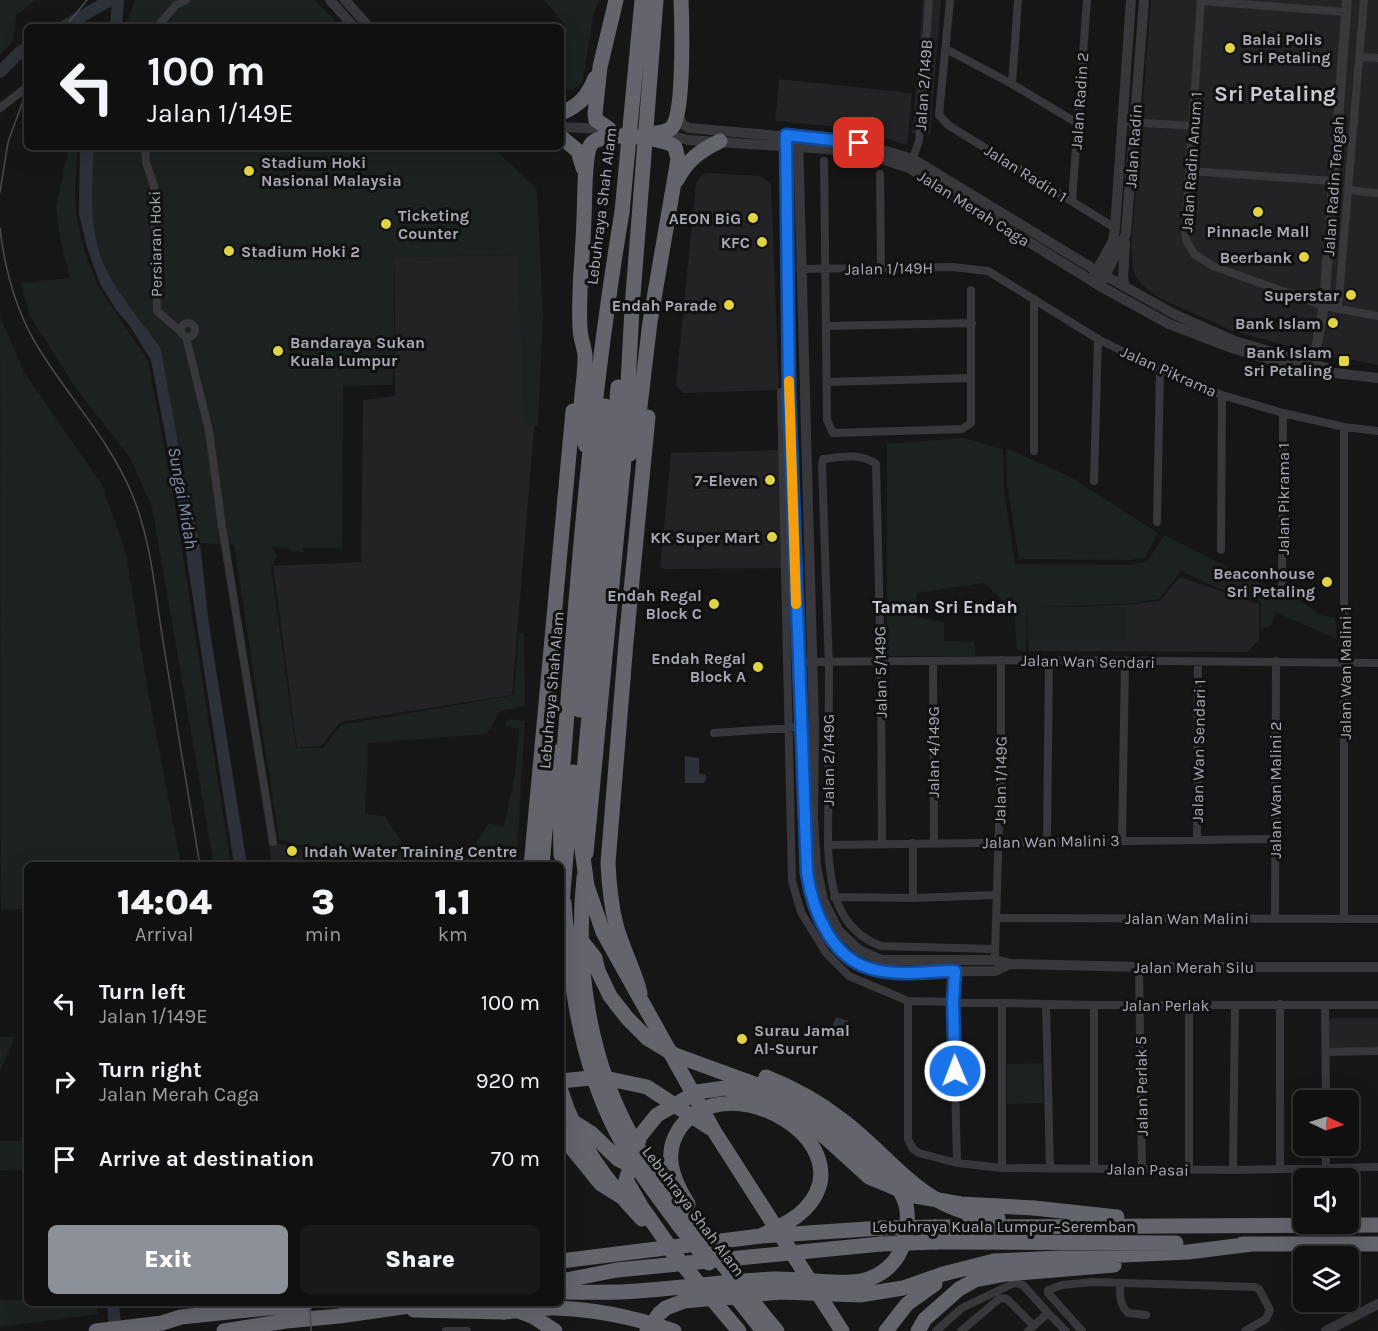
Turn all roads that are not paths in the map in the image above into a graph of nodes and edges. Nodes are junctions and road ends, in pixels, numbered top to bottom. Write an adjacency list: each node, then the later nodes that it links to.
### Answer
1 (186, 0): 19 (street)
2 (330, 0): 20 (street)
3 (345, 0): 21 (street)
4 (616, 0): 25 (highway)
5 (642, 0): 57 (highway, Lebuhraya Shah Alam, bridge)
6 (656, 0): 69 (highway, bridge)
7 (681, 0): 30 (highway)
8 (929, 0): 47 (street, Jalan 2/149B)
9 (950, 0): 22 (street)
10 (1018, 0): 26 (street)
11 (1087, 0): 32 (street, Jalan Radin 2)
12 (1131, 0): 31 (street, Jalan Radin)
13 (1143, 0): 33 (street, Jalan Radin)
14 (1347, 0): 18 (street, Jalan Radin Tengah)
15 (1365, 0): 23 (street, Jalan Radin Tengah)
16 (1201, 1): 17 (street); 34 (street, Jalan Radin Anum 1)
17 (1272, 3): 18 (street)
18 (1346, 12): 51 (street, Jalan Radin Tengah)
19 (159, 24)
20 (351, 24)
21 (366, 24)
22 (946, 49): 26 (street); 56 (street, Jalan Radin 1)
23 (1360, 57): 24 (street); 53 (street, Jalan Radin Tengah)
24 (1378, 58)
25 (600, 67): 29 (highway); 36 (highway)
26 (1012, 84): 32 (street)
27 (24, 89): 28 (street)
28 (0, 108)
29 (564, 112)
30 (678, 112): 37 (highway); 40 (street, Jalan Merah Caga)
31 (1122, 122): 33 (street); 58 (street, Jalan Radin)
32 (1077, 123): 56 (street, Jalan Radin 2)
33 (1134, 123): 34 (street); 59 (street, Jalan Radin)
34 (1193, 126): 48 (street, Jalan Radin Anum 1)
35 (564, 127): 36 (street, Jalan Merah Caga)
36 (609, 129): 37 (street, Jalan Merah Caga)
37 (656, 133): 39 (street, Jalan Merah Caga)
38 (564, 139): 52 (highway)
39 (720, 141): 42 (street, Jalan Merah Caga); 54 (highway)
40 (785, 141): 41 (street, Jalan Merah Caga); 42 (street, Jalan Merah Caga); 50 (street)
41 (798, 142): 43 (street, Jalan Merah Caga); 46 (street); 47 (street, Jalan Merah Caga)
42 (772, 145): 50 (street)
43 (817, 149): 46 (street); 47 (street, Jalan Merah Caga)
44 (146, 150): 117 (street, Persiaran Hoki)
45 (824, 161): 63 (street)
46 (798, 163): 62 (street)
47 (911, 164): 64 (street, Jalan Merah Caga)
48 (1189, 171): 51 (street); 68 (street, Jalan Radin Anum 1)
49 (880, 174): 60 (street)
50 (786, 177): 102 (street)
51 (1334, 181): 68 (street, Jalan Radin Tengah)
52 (585, 189): 54 (highway); 75 (highway)
53 (1347, 190): 55 (street); 70 (street, Jalan Radin Tengah)
54 (670, 193): 72 (highway)
55 (1378, 193)
56 (1072, 201): 58 (street, Jalan Radin 1)
57 (622, 212): 88 (highway, Lebuhraya Shah Alam); 107 (highway)
58 (1115, 228): 64 (street, Jalan Radin)
59 (1126, 234): 64 (street, Jalan Radin); 65 (street)
60 (881, 267): 61 (street, Jalan 1/149H); 63 (street, Jalan 1/149H)
61 (978, 268): 67 (street, Jalan Pikrama)
62 (801, 269): 63 (street, Jalan 1/149H); 97 (street)
63 (826, 269): 74 (street)
64 (1099, 278): 65 (street, Jalan Merah Caga); 77 (street, Jalan Merah Caga)
65 (1125, 286): 77 (street, Jalan Merah Caga)
66 (971, 290): 73 (street)
67 (1034, 299): 76 (street, Jalan Pikrama); 87 (street)
68 (1319, 304): 70 (street, Jalan Radin Anum 1); 77 (street)
69 (632, 308): 90 (highway, Lebuhraya Shah Alam); 107 (highway)
70 (1338, 309): 71 (street, Jalan Radin Anum 1)
71 (1378, 316)
72 (650, 322): 90 (highway); 141 (highway)
73 (972, 323): 74 (street); 79 (street)
74 (827, 326): 81 (street)
75 (580, 330): 88 (highway); 123 (highway)
76 (1098, 339): 78 (street, Jalan Pikrama); 91 (street)
77 (1313, 368): 80 (street, Jalan Merah Caga)
78 (1160, 370): 83 (street, Jalan Pikrama); 92 (street)
79 (971, 378): 81 (street); 81 (street)
80 (1378, 378)
81 (827, 382)
82 (781, 392): 108 (street)
83 (1222, 395): 84 (street, Jalan Pikrama); 93 (street)
84 (1283, 413): 85 (street, Jalan Pikrama); 94 (street, Jalan Pikrama 1)
85 (1344, 427): 86 (street, Jalan Pikrama); 101 (street, Jalan Wan Malini 1)
86 (1378, 431)
87 (1034, 451)
88 (590, 454): 112 (highway, Lebuhraya Shah Alam)
89 (843, 456): 98 (street, Jalan 2/149G); 99 (street, Jalan 5/149G)
90 (624, 460): 135 (highway, Lebuhraya Shah Alam)
91 (1094, 481)
92 (1157, 522)
93 (1221, 550)
94 (1282, 584)
95 (1000, 660): 96 (street, Jalan Wan Sendari); 100 (street, Jalan Wan Sendari); 118 (street, Jalan 1/149G)
96 (1049, 660): 103 (street, Jalan Wan Sendari); 116 (street)
97 (812, 661): 98 (street, Jalan Wan Sendari); 102 (street, Jalan Wan Sendari); 110 (street)
98 (828, 661): 99 (street, Jalan Wan Sendari); 122 (street, Jalan 2/149G)
99 (880, 661): 100 (street, Jalan Wan Sendari); 121 (street, Jalan 5/149G)
100 (933, 661): 120 (street, Jalan 4/149G)
101 (1345, 661): 105 (street, Jalan Wan Sendari); 106 (street, Jalan Wan Sendari); 133 (street, Jalan Wan Malini 1)
102 (798, 662): 109 (street)
103 (1125, 662): 104 (street, Jalan Wan Sendari); 114 (street)
104 (1198, 662): 105 (street, Jalan Wan Sendari); 115 (street, Jalan Wan Sendari 1)
105 (1275, 662): 113 (street, Jalan Wan Malini 2)
106 (1378, 663)
107 (584, 712): 126 (highway, bridge); 141 (highway, bridge)
108 (788, 726): 109 (street); 111 (street); 142 (street)
109 (800, 726): 110 (street); 140 (street)
110 (814, 726): 137 (street)
111 (714, 733)
112 (564, 741): 124 (highway); 125 (highway, Lebuhraya Shah Alam)
113 (1275, 839): 115 (street, Jalan Wan Malini 3); 132 (street, Jalan Wan Malini 2)
114 (1122, 840): 115 (street, Jalan Wan Malini 3); 116 (street, Jalan Wan Malini 3)
115 (1197, 840)
116 (1047, 841): 118 (street, Jalan Wan Malini 3)
117 (273, 842)
118 (998, 842): 120 (street, Jalan Wan Malini 3); 127 (street, Jalan 1/149G)
119 (913, 843): 120 (street, Jalan Wan Malini 3); 121 (street, Jalan Wan Malini 3); 130 (street)
120 (934, 843)
121 (882, 844): 122 (street, Jalan Wan Malini 3)
122 (828, 845): 129 (street, Jalan 2/149G)
123 (531, 862)
124 (542, 862)
125 (561, 862)
126 (564, 889)
127 (996, 895): 130 (street); 131 (street, Jalan 1/149G)
128 (564, 897): 172 (highway, Lebuhraya Shah Alam)
129 (834, 897): 130 (street); 136 (street, Jalan 2/149G)
130 (913, 898)
131 (996, 918): 132 (street, Jalan Wan Malini); 136 (street, Jalan 1/149G)
132 (1275, 918): 133 (street, Jalan Wan Malini)
133 (1344, 919): 134 (street, Jalan Wan Malini)
134 (1378, 919)
135 (580, 939): 155 (highway); 175 (highway, Lebuhraya Shah Alam)
136 (995, 949): 137 (street, Jalan 1/149G)
137 (995, 966): 138 (street, Jalan Merah Silu); 140 (street)
138 (1139, 967): 139 (street, Jalan Merah Silu); 148 (street, Jalan Perlak 5)
139 (1378, 967)
140 (955, 971): 143 (street)
141 (641, 998): 160 (highway, bridge)
142 (908, 1001): 143 (street, Jalan Perlak); 163 (street, Jalan Pasai)
143 (953, 1002): 144 (street, Jalan Perlak); 163 (street)
144 (1002, 1004): 145 (street, Jalan Perlak); 166 (street)
145 (1047, 1004): 147 (street, Jalan Perlak); 169 (street)
146 (1280, 1004): 150 (street, Jalan Perlak); 151 (street, Jalan Perlak); 168 (street)
147 (1094, 1005): 148 (street, Jalan Perlak); 167 (street)
148 (1140, 1005): 149 (street, Jalan Perlak); 170 (street, Jalan Perlak 5)
149 (1189, 1005): 150 (street, Jalan Perlak); 171 (street)
150 (1235, 1005): 173 (street)
151 (1325, 1005): 152 (street, Jalan Perlak); 154 (street)
152 (1378, 1005)
153 (1378, 1051): 154 (street)
154 (1326, 1052): 157 (street)
155 (698, 1064): 177 (highway); 192 (highway)
156 (564, 1081): 160 (highway, bridge)
157 (1326, 1090)
158 (564, 1101): 174 (highway, bridge)
159 (564, 1116): 172 (highway)
160 (714, 1131): 217 (highway, bridge)
161 (564, 1135): 174 (highway)
162 (1326, 1156): 164 (street)
163 (957, 1163): 166 (street, Jalan Pasai)
164 (1326, 1167): 165 (street, Jalan Pasai); 168 (street, Jalan Pasai)
165 (1378, 1167)
166 (1002, 1168): 169 (street, Jalan Pasai)
167 (1094, 1168): 169 (street, Jalan Pasai); 170 (street, Jalan Pasai)
168 (1280, 1168): 173 (street, Jalan Pasai)
169 (1050, 1169)
170 (1142, 1169): 171 (street, Jalan Pasai)
171 (1189, 1169): 173 (street, Jalan Pasai)
172 (639, 1170): 175 (highway, Lebuhraya Shah Alam)
173 (1233, 1170)
174 (620, 1196): 188 (highway, bridge)
175 (685, 1224): 181 (highway, Lebuhraya Shah Alam); 193 (highway, Lebuhraya Shah Alam, bridge)
176 (1378, 1225): 178 (highway, Lebuhraya Kuala Lumpur–Seremban)
177 (1042, 1226): 178 (highway, Lebuhraya Kuala Lumpur–Seremban); 179 (highway, Lebuhraya Kuala Lumpur–Seremban)
178 (1200, 1226): 188 (highway, bridge)
179 (936, 1234): 180 (highway, Lebuhraya Kuala Lumpur–Seremban, bridge); 182 (highway, Lebuhraya Kuala Lumpur–Seremban); 190 (highway, Lebuhraya Kuala Lumpur–Seremban, bridge)
180 (761, 1236): 181 (highway); 186 (highway, Lebuhraya Kuala Lumpur–Seremban)
181 (701, 1237): 203 (highway, Lebuhraya Shah Alam, bridge)
182 (1252, 1244): 183 (highway, Lebuhraya Kuala Lumpur–Seremban); 189 (highway)
183 (1329, 1244): 184 (highway, Lebuhraya Kuala Lumpur–Seremban); 218 (highway)
184 (1378, 1244)
185 (564, 1250): 186 (highway)
186 (595, 1255): 187 (highway, Lebuhraya Kuala Lumpur–Seremban)
187 (564, 1260)
188 (679, 1260): 214 (highway, bridge)
189 (951, 1273): 205 (highway); 212 (highway)
190 (564, 1280)
191 (1120, 1283): 201 (street); 222 (street); 223 (street)
192 (564, 1292)
193 (737, 1298): 203 (highway, Lebuhraya Shah Alam); 215 (highway)
194 (1378, 1304): 204 (street)
195 (205, 1306): 202 (highway)
196 (287, 1306): 202 (highway)
197 (408, 1306): 199 (highway)
198 (488, 1306): 211 (highway)
199 (384, 1309): 208 (highway); 213 (highway, bridge)
200 (1048, 1313): 206 (street); 219 (street); 221 (street)
201 (1146, 1315)
202 (181, 1317): 207 (highway)
203 (765, 1325): 216 (highway, Lebuhraya Shah Alam)
204 (1348, 1327): 224 (street)
205 (888, 1328)
206 (1031, 1328): 220 (street)
207 (96, 1331)
208 (224, 1331)
209 (446, 1331): 210 (street)
210 (467, 1331)
211 (555, 1331)
212 (647, 1331)
213 (674, 1331)
214 (739, 1331)
215 (745, 1331)
216 (777, 1331)
217 (842, 1331)
218 (918, 1331)
219 (936, 1331)
220 (961, 1331)
221 (1066, 1331)
222 (1082, 1331)
223 (1245, 1331)
224 (1326, 1331)

